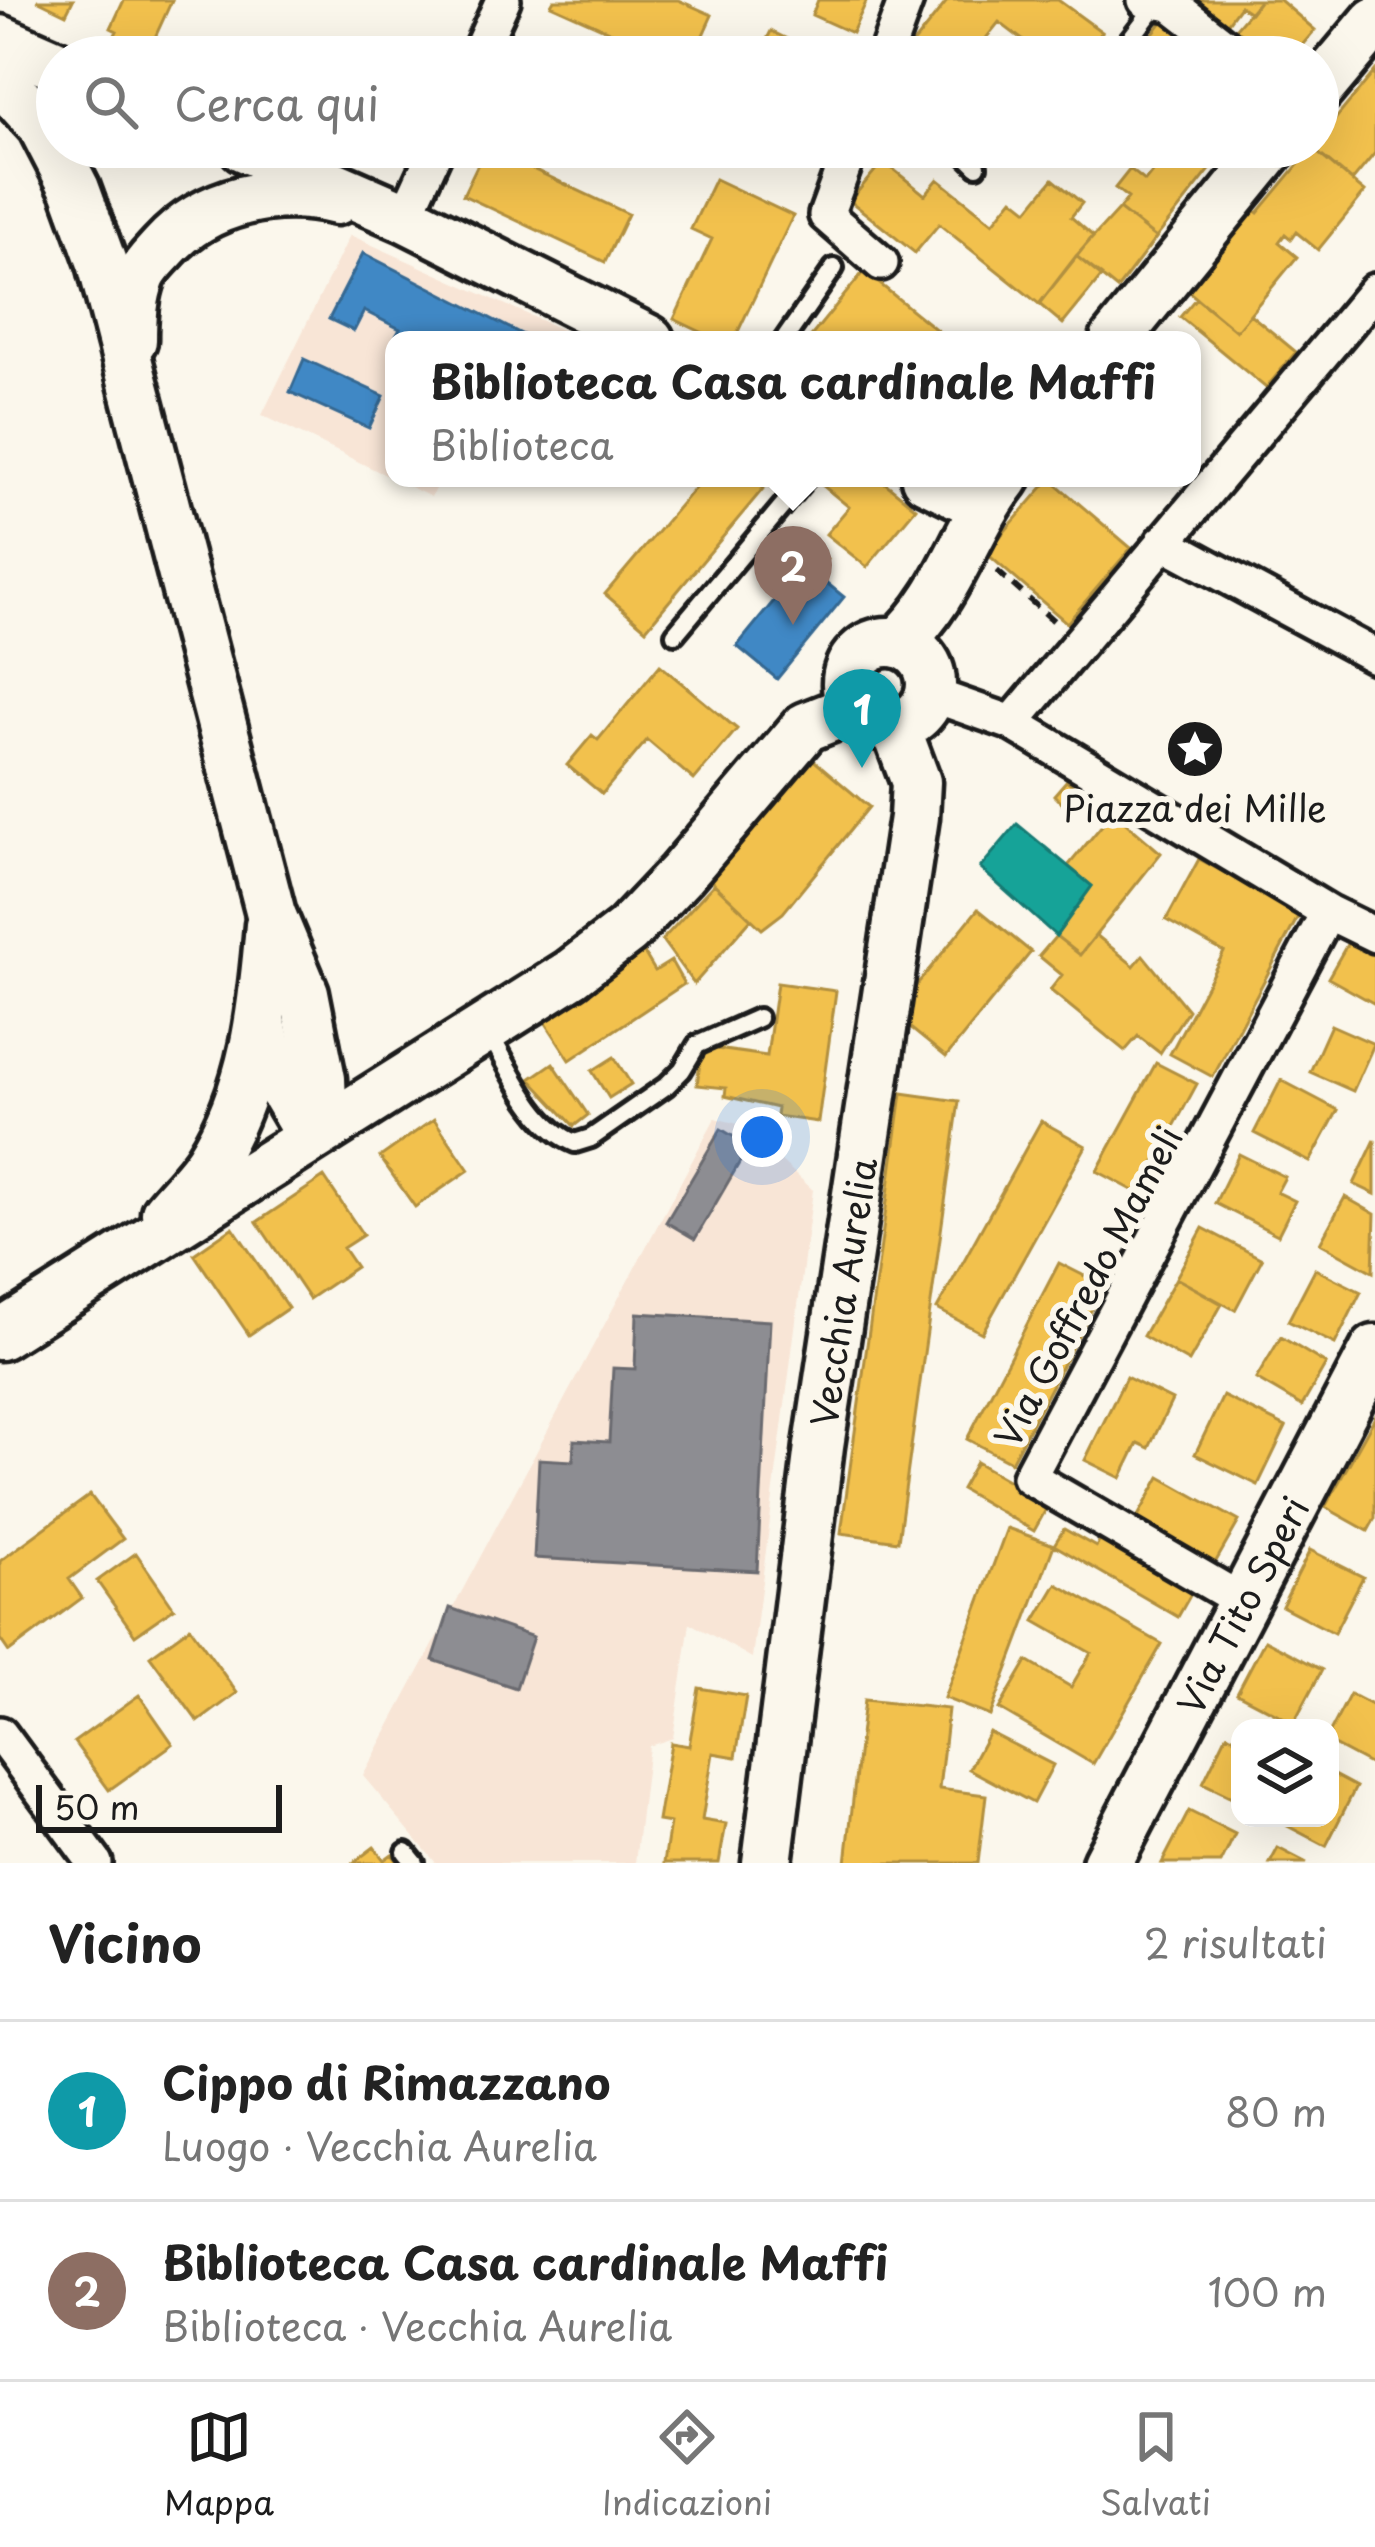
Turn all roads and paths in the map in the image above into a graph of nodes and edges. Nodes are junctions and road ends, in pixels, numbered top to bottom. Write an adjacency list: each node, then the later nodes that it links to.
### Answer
1 (503, 0): 5 (street)
2 (906, 0): 6 (street)
3 (1152, 1): 7 (lane); 8 (street)
4 (1375, 22): 11 (main road)
5 (487, 36)
6 (893, 36)
7 (1130, 36)
8 (1212, 36)
9 (0, 40): 10 (main road)
10 (36, 56)
11 (1339, 65)
12 (0, 79): 13 (main road)
13 (36, 118)
14 (65, 168): 26 (main road)
15 (292, 168): 19 (main road)
16 (427, 168): 19 (street)
17 (843, 168): 20 (street)
18 (1255, 168): 25 (main road)
19 (405, 217): 23 (main road); 26 (main road)
20 (881, 262)
21 (834, 268): 24 (lane)
22 (1375, 291): 30 (street)
23 (631, 331)
24 (790, 331)
25 (1122, 331)
26 (130, 374): 38 (main road)
27 (798, 487): 31 (lane)
28 (944, 487): 29 (main road)
29 (985, 508): 32 (path); 33 (main road, Vecchia Aurelia)
30 (1163, 542): 32 (street); 34 (street)
31 (675, 634)
32 (1083, 638): 36 (street)
33 (898, 643): 35 (main road, Vecchia Aurelia); 35 (main road, Vecchia Aurelia)
34 (1375, 656)
35 (893, 709): 36 (street); 42 (main road); 50 (main road, Vecchia Aurelia)
36 (1012, 723): 37 (street)
37 (1328, 912): 39 (street); 47 (street, Via Goffredo Mameli)
38 (271, 914): 41 (main road); 43 (main road)
39 (1375, 935)
40 (758, 1018): 42 (lane)
41 (261, 1024): 43 (main road); 44 (main road)
42 (486, 1028): 43 (main road)
43 (317, 1133): 44 (main road)
44 (138, 1247): 45 (main road)
45 (0, 1334)
46 (1375, 1350): 47 (main road, Via Tito Speri)
47 (1244, 1602): 51 (main road, Via Tito Speri)
48 (0, 1734): 49 (street)
49 (95, 1863)
50 (767, 1863)
51 (1107, 1863)

